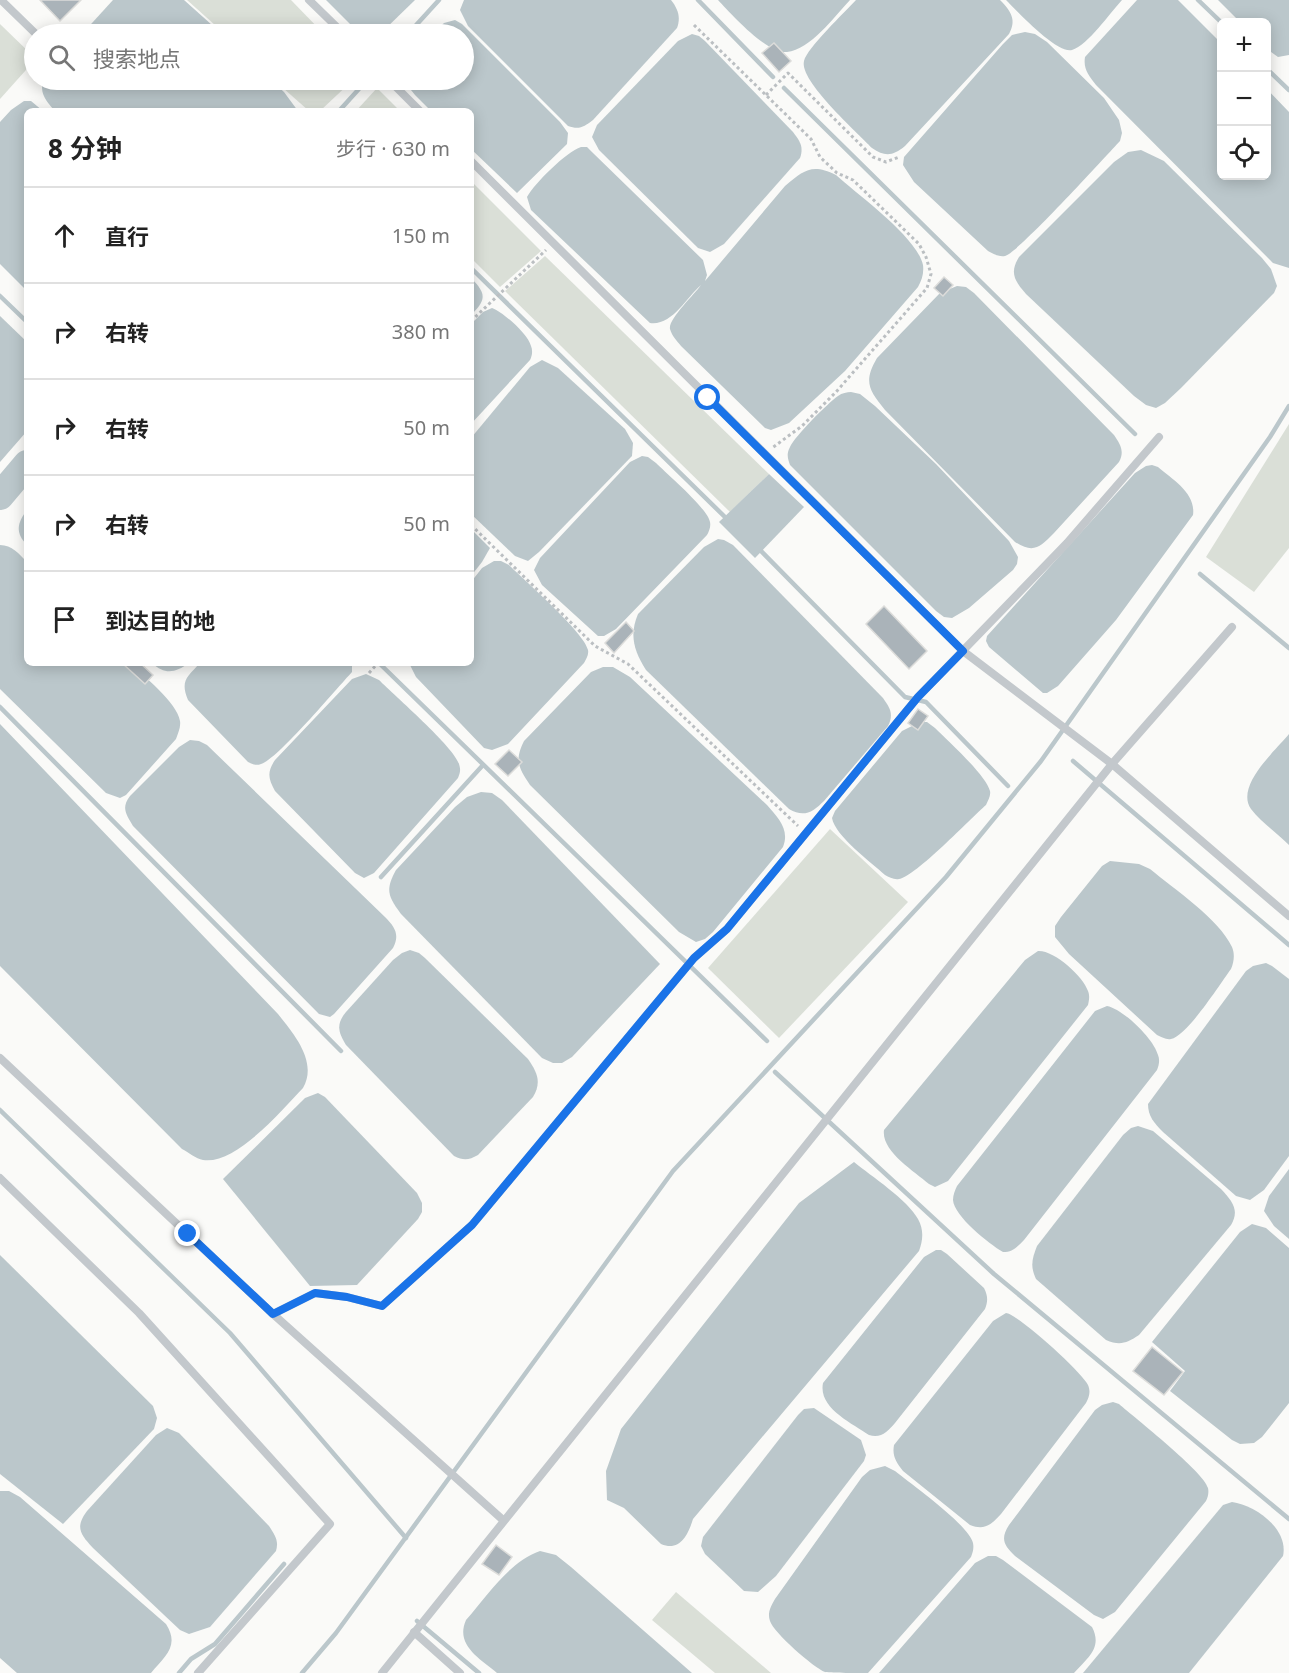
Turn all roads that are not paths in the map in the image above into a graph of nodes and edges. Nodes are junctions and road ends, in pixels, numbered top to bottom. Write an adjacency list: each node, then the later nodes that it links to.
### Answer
1 (1, 0): 3 (lane)
2 (309, 0): 4 (lane)
3 (26, 24)
4 (334, 24)
5 (399, 90): 6 (lane)
6 (417, 108)
7 (474, 164): 10 (lane)
8 (1159, 437): 10 (lane)
9 (1232, 627): 11 (lane)
10 (963, 651): 11 (lane); 15 (lane)
11 (1112, 764): 12 (lane); 16 (lane)
12 (1289, 916)
13 (0, 1058): 15 (lane)
14 (0, 1178): 18 (lane)
15 (273, 1314): 16 (lane)
16 (502, 1520): 17 (lane)
17 (414, 1632): 19 (lane); 20 (lane)
18 (198, 1673)
19 (382, 1673)
20 (460, 1673)

